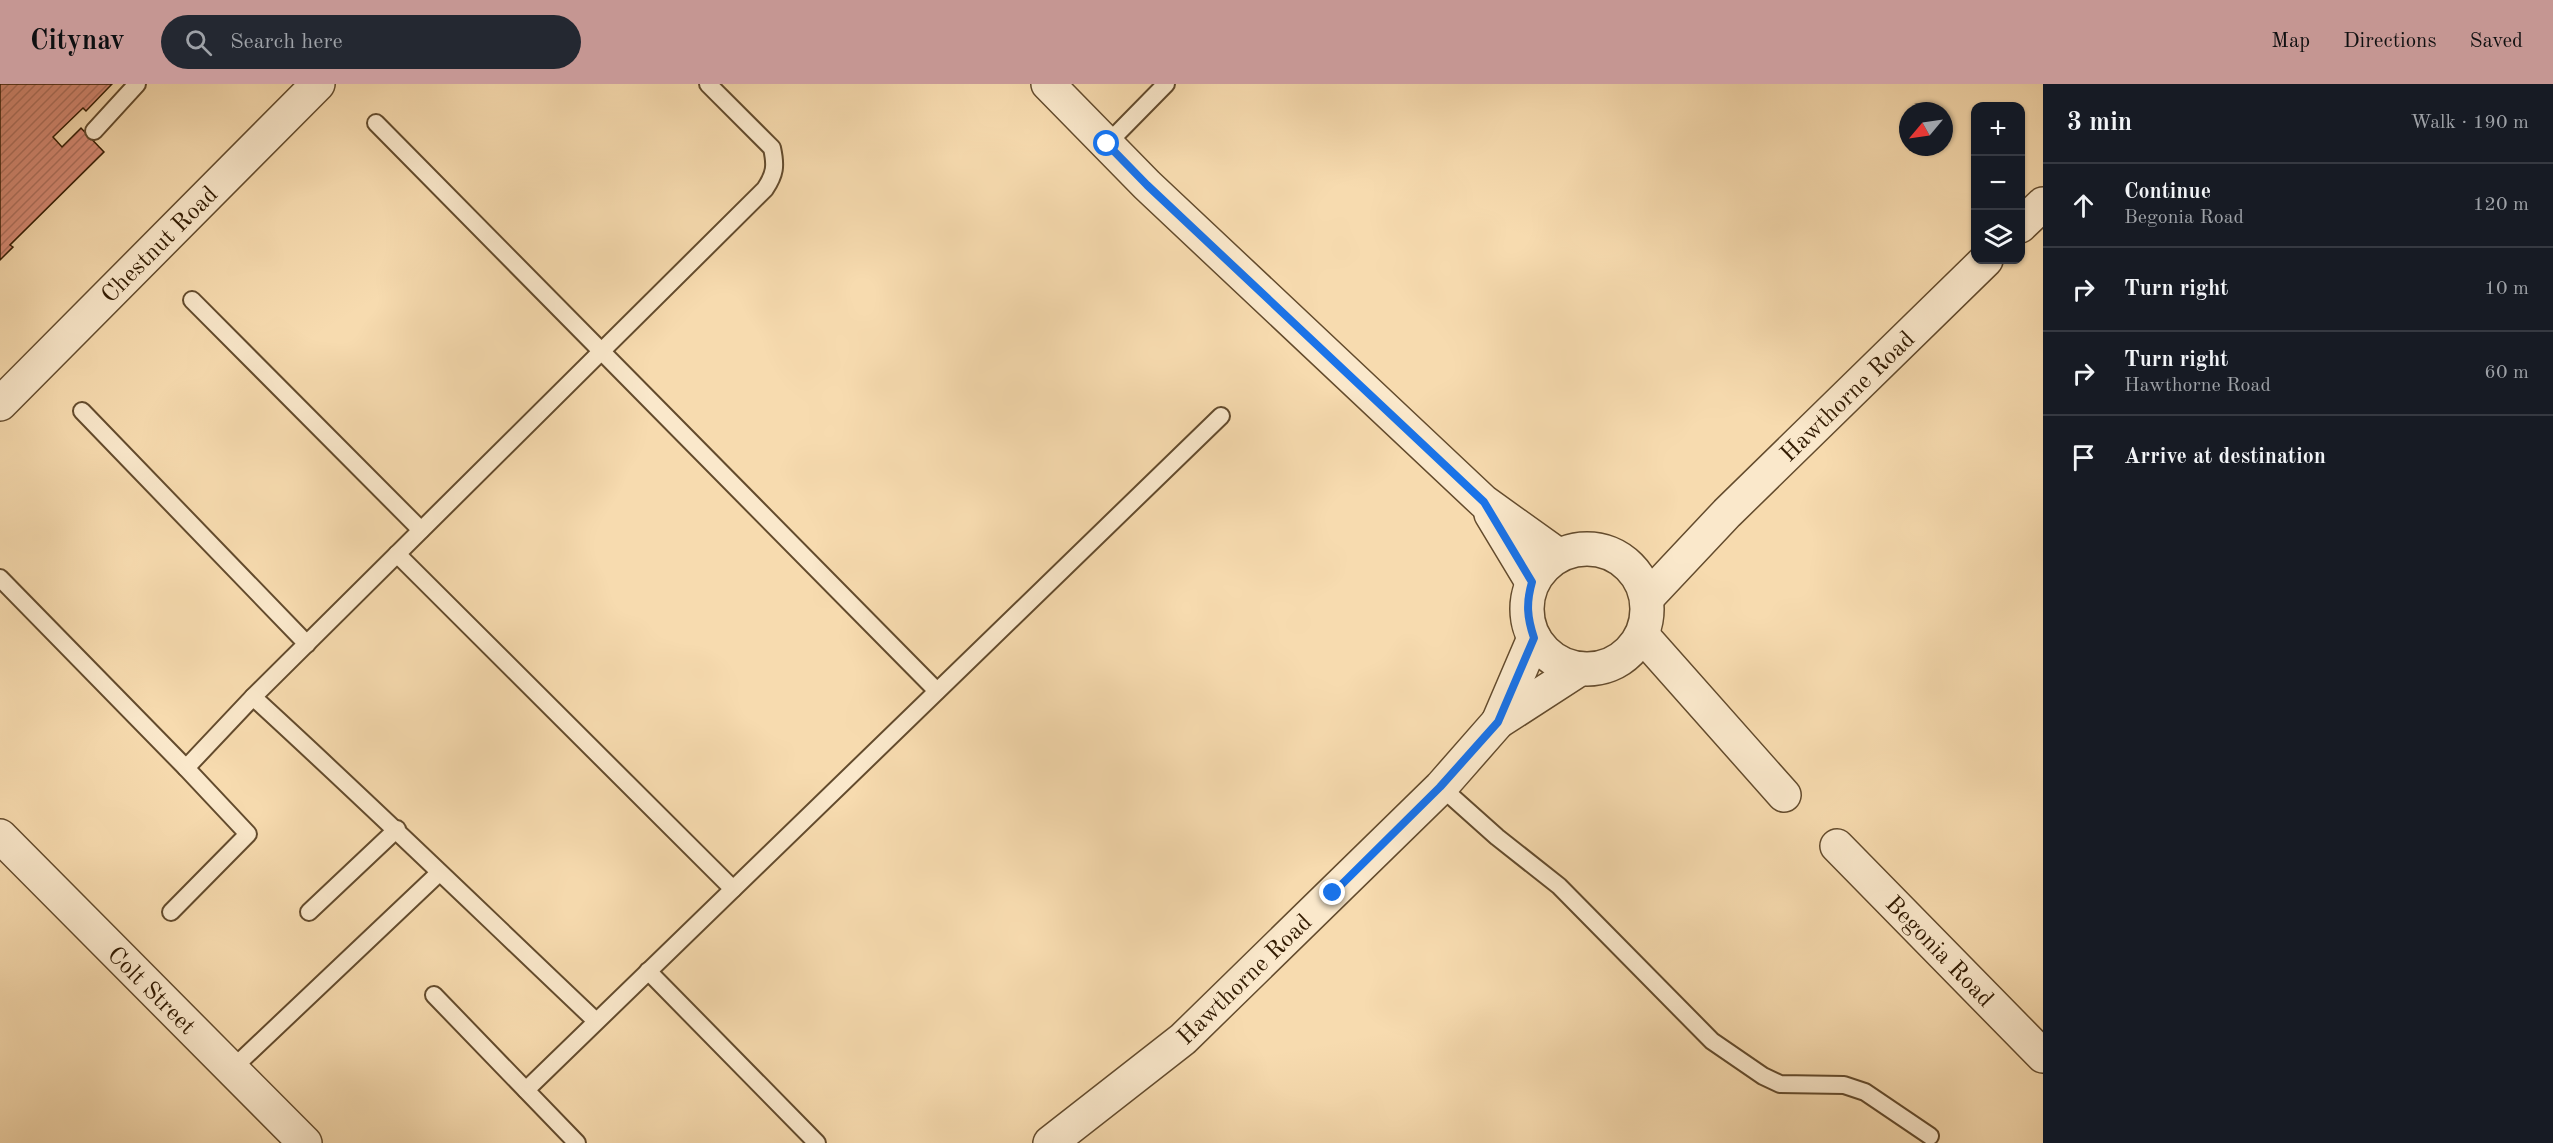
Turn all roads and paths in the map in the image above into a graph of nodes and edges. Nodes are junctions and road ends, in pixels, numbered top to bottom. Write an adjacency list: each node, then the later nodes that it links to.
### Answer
1 (137, 84): 7 (lane)
2 (318, 84): 14 (street, Chestnut Road)
3 (708, 84): 13 (lane)
4 (1048, 84): 8 (street)
5 (1166, 84): 8 (lane)
6 (376, 123): 13 (lane)
7 (94, 131)
8 (1107, 144): 17 (street)
9 (2043, 204): 10 (street)
10 (2025, 221)
11 (1982, 264): 19 (street, Hawthorne Road)
12 (192, 300): 18 (lane)
13 (601, 352): 18 (lane); 30 (lane)
14 (0, 404)
15 (82, 411): 28 (lane)
16 (1221, 416): 30 (lane)
17 (1484, 502): 21 (street); 24 (street)
18 (421, 530): 20 (lane)
19 (1708, 532): 22 (street, Hawthorne Road); 25 (street, Hawthorne Road)
20 (397, 554): 28 (lane); 40 (lane)
21 (1558, 555): 22 (street); 24 (street)
22 (1629, 565): 25 (street)
23 (0, 578): 33 (lane)
24 (1532, 582): 27 (street)
25 (1647, 598): 26 (street)
26 (1642, 635): 29 (street); 35 (street)
27 (1534, 638): 29 (street); 32 (street, Hawthorne Road)
28 (307, 644): 31 (lane)
29 (1580, 669): 32 (street, Hawthorne Road)
30 (937, 691): 40 (lane)
31 (253, 697): 33 (lane); 36 (lane)
32 (1498, 722): 34 (street, Hawthorne Road)
33 (186, 768): 41 (lane)
34 (1440, 787): 49 (lane); 53 (street, Hawthorne Road)
35 (1784, 795)
36 (397, 829): 39 (lane); 42 (lane)
37 (0, 836): 47 (street, Colt Street)
38 (1837, 846): 46 (street, Begonia Road)
39 (439, 873): 45 (lane); 47 (lane)
40 (733, 889): 43 (lane)
41 (171, 912)
42 (309, 912)
43 (648, 971): 45 (lane); 52 (lane)
44 (434, 995): 48 (lane)
45 (596, 1021): 48 (lane)
46 (2043, 1056)
47 (231, 1070): 50 (street, Colt Street)
48 (526, 1090): 51 (lane)
49 (1930, 1136)
50 (304, 1143)
51 (577, 1143)
52 (818, 1143)
53 (1050, 1143)

